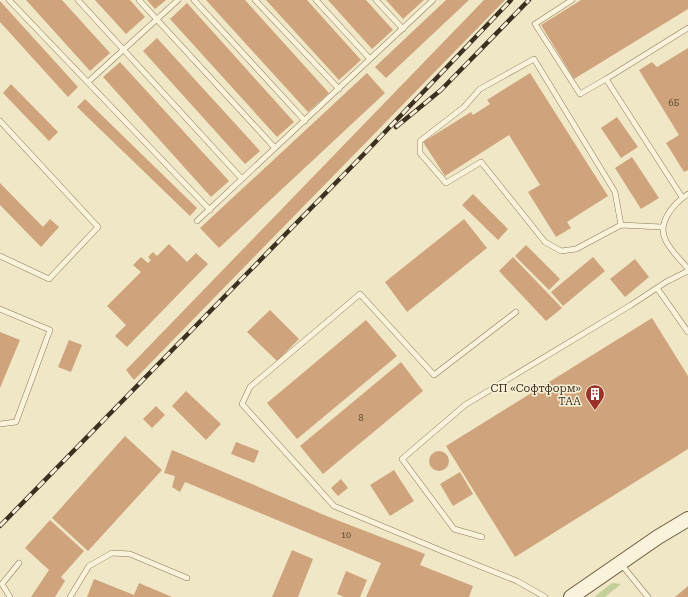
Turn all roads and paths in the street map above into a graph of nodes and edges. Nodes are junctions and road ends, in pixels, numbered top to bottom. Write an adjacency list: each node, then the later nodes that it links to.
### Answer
1 (9, 0): 17 (lane)
2 (78, 0): 14 (lane)
3 (139, 0): 11 (lane)
4 (178, 0): 11 (lane)
5 (194, 0): 20 (lane)
6 (255, 0): 18 (lane)
7 (316, 0): 15 (lane)
8 (376, 0): 13 (lane)
9 (433, 0): 13 (lane)
10 (572, 0): 16 (lane)
11 (157, 19): 14 (lane); 21 (lane)
12 (688, 28): 16 (lane)
13 (402, 29): 15 (lane)
14 (124, 50): 17 (lane); 22 (lane)
15 (370, 59): 18 (lane)
16 (606, 79): 24 (lane)
17 (88, 82): 25 (lane)
18 (339, 89): 20 (lane)
19 (0, 121): 29 (lane)
20 (305, 121): 21 (lane)
21 (275, 148): 22 (lane)
22 (242, 179): 25 (lane)
23 (688, 194): 24 (lane)
24 (682, 197): 28 (lane)
25 (210, 210): 26 (lane)
26 (198, 221)
27 (622, 226): 27 (lane); 28 (lane)
28 (662, 228): 30 (lane)
29 (0, 256)
30 (688, 270): 31 (lane)
31 (657, 288): 34 (lane); 37 (lane)
32 (0, 309): 35 (lane)
33 (516, 312): 43 (lane)
34 (688, 332)
35 (0, 424)
36 (688, 519): 39 (main road)
37 (482, 537)
38 (19, 563): 41 (lane)
39 (621, 563): 44 (main road); 45 (lane)
40 (187, 578): 42 (lane)
41 (10, 597)
42 (70, 597)
43 (545, 597)
44 (571, 597)
45 (648, 597)

